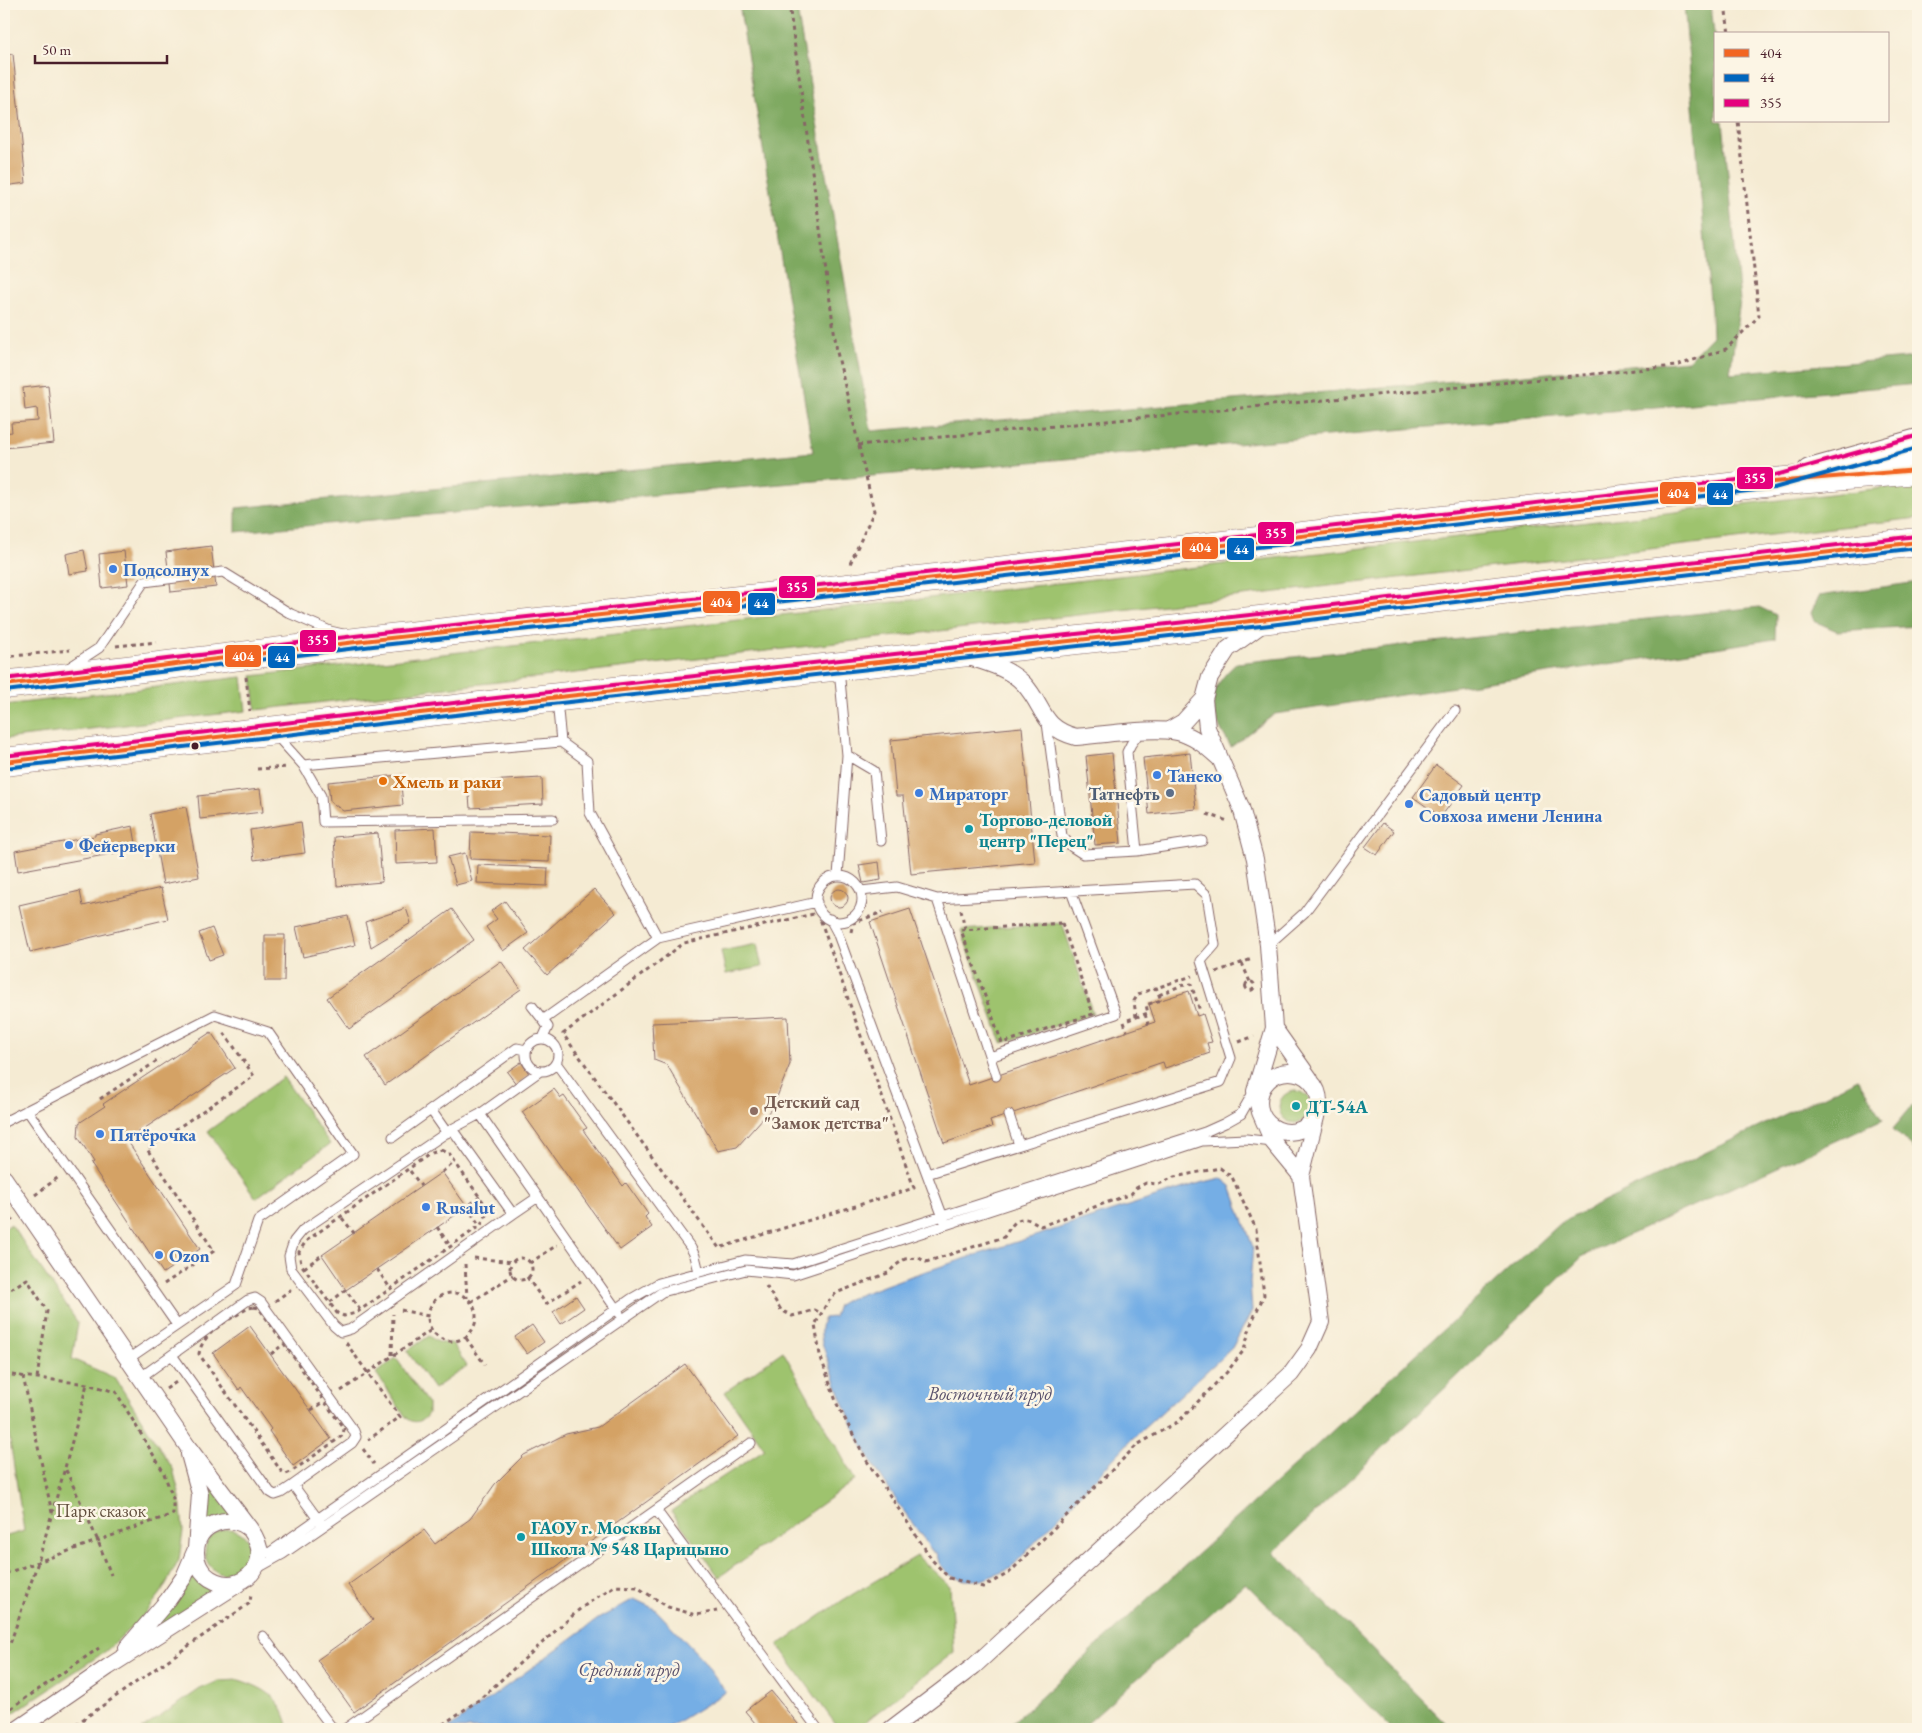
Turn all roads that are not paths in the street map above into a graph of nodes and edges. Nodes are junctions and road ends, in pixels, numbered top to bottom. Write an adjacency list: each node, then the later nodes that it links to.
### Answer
1 (1918, 442): 3 (main road)
2 (1918, 470): 3 (highway)
3 (1773, 482): 6 (highway)
4 (1918, 542): 5 (highway)
5 (1270, 619): 7 (highway); 12 (street)
6 (372, 640): 9 (highway); 9 (lane)
7 (954, 652): 8 (highway); 14 (street)
8 (839, 665): 11 (highway); 19 (lane)
9 (39, 681): 10 (highway)
10 (4, 685)
11 (556, 697): 15 (highway); 18 (lane)
12 (1204, 699): 16 (street); 20 (street)
13 (1454, 711): 34 (lane)
14 (1047, 720): 17 (street); 26 (lane)
15 (271, 730): 21 (highway); 22 (lane)
16 (1169, 730): 17 (street); 20 (street)
17 (1140, 732): 26 (lane)
18 (561, 742): 22 (lane); 33 (lane)
19 (847, 755): 24 (lane); 27 (lane)
20 (1221, 759): 34 (street)
21 (4, 762)
22 (304, 765): 23 (lane)
23 (553, 819)
24 (881, 841)
25 (1202, 842): 26 (lane)
26 (1137, 851)
27 (838, 876): 29 (lane); 31 (lane)
28 (1070, 891): 30 (lane); 40 (lane); 56 (lane)
29 (861, 892): 30 (lane); 32 (lane)
30 (937, 898): 40 (lane)
31 (817, 902): 32 (lane); 33 (lane)
32 (830, 919): 57 (lane)
33 (658, 938): 36 (lane)
34 (1263, 951): 37 (street)
35 (532, 1006): 36 (lane)
36 (543, 1020): 38 (lane)
37 (1274, 1028): 44 (street); 45 (street)
38 (543, 1038): 39 (lane); 41 (lane)
39 (526, 1050): 42 (lane); 47 (lane)
40 (990, 1057): 43 (lane)
41 (556, 1063): 42 (lane); 64 (lane)
42 (540, 1071): 49 (lane)
43 (996, 1076)
44 (1310, 1079): 48 (street); 51 (street)
45 (1254, 1090): 48 (street); 62 (lane)
46 (27, 1110): 52 (lane); 67 (lane); 67 (lane)
47 (431, 1110): 53 (lane); 54 (lane)
48 (1260, 1112): 51 (street); 55 (street)
49 (480, 1114): 53 (lane); 60 (lane)
50 (1009, 1114): 56 (lane)
51 (1316, 1117): 58 (street)
52 (4, 1122)
53 (449, 1131): 61 (lane); 61 (lane)
54 (393, 1137)
55 (1273, 1142): 58 (street); 63 (lane)
56 (1019, 1145): 57 (lane)
57 (927, 1174): 62 (lane)
58 (1301, 1176): 86 (street)
59 (4, 1178): 69 (street)
60 (538, 1197): 61 (lane); 65 (lane)
61 (513, 1214)
62 (943, 1216): 63 (lane); 64 (lane)
63 (946, 1225): 66 (lane)
64 (699, 1272): 65 (lane)
65 (616, 1309): 66 (lane); 75 (lane)
66 (624, 1319): 75 (lane)
67 (177, 1325): 69 (lane)
68 (172, 1355): 70 (lane); 73 (lane); 73 (lane)
69 (128, 1359): 70 (street)
70 (141, 1377): 72 (street)
71 (751, 1443): 74 (lane)
72 (188, 1446): 76 (street); 77 (street)
73 (293, 1485): 75 (lane)
74 (656, 1510): 84 (lane); 85 (lane)
75 (320, 1523): 78 (lane); 79 (lane)
76 (250, 1529): 77 (street); 78 (street)
77 (196, 1548): 79 (street); 81 (street)
78 (260, 1550): 79 (street)
79 (250, 1580): 81 (street)
80 (263, 1636): 83 (lane)
81 (108, 1667): 82 (street)
82 (18, 1729)
83 (333, 1729)
84 (345, 1729)
85 (818, 1729)
86 (891, 1729)

